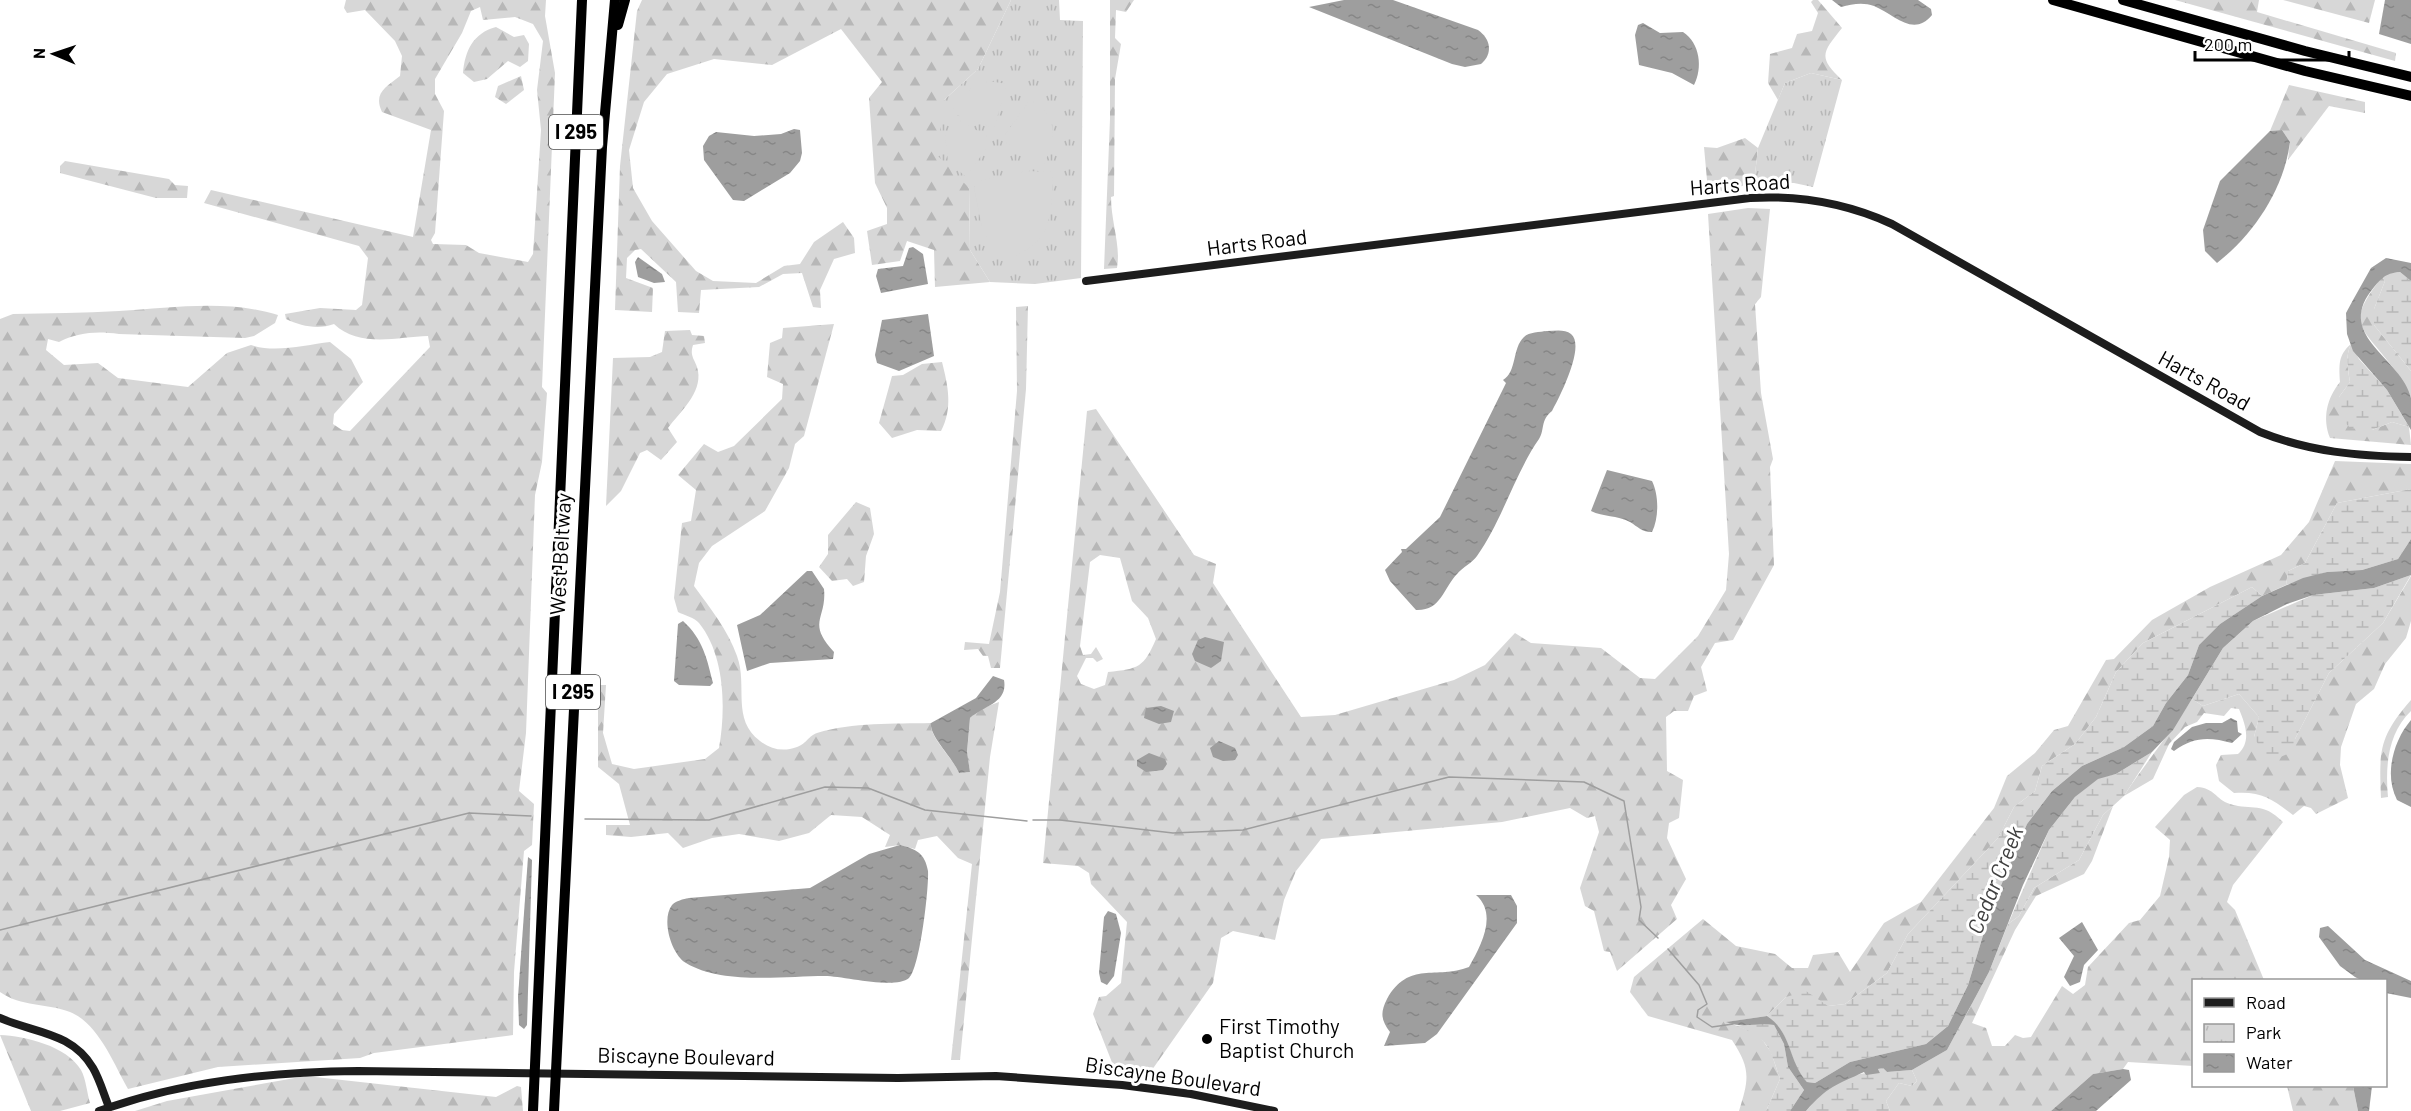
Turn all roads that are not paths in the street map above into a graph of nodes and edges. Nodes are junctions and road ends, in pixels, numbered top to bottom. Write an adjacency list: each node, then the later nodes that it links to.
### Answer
1 (582, 0): 14 (highway, West Beltway / I 295)
2 (615, 0): 8 (highway, West Beltway / I 295)
3 (625, 0): 8 (highway)
4 (2053, 0): 7 (highway)
5 (2123, 0): 6 (highway)
6 (2411, 77)
7 (2411, 96)
8 (602, 147): 15 (highway, West Beltway / I 295)
9 (1086, 281): 10 (street, Harts Road)
10 (2411, 457)
11 (0, 1018): 12 (street)
12 (109, 1107): 13 (street, Biscayne Boulevard); 16 (street, Biscayne Boulevard)
13 (99, 1111)
14 (533, 1111)
15 (554, 1111)
16 (1274, 1111)

